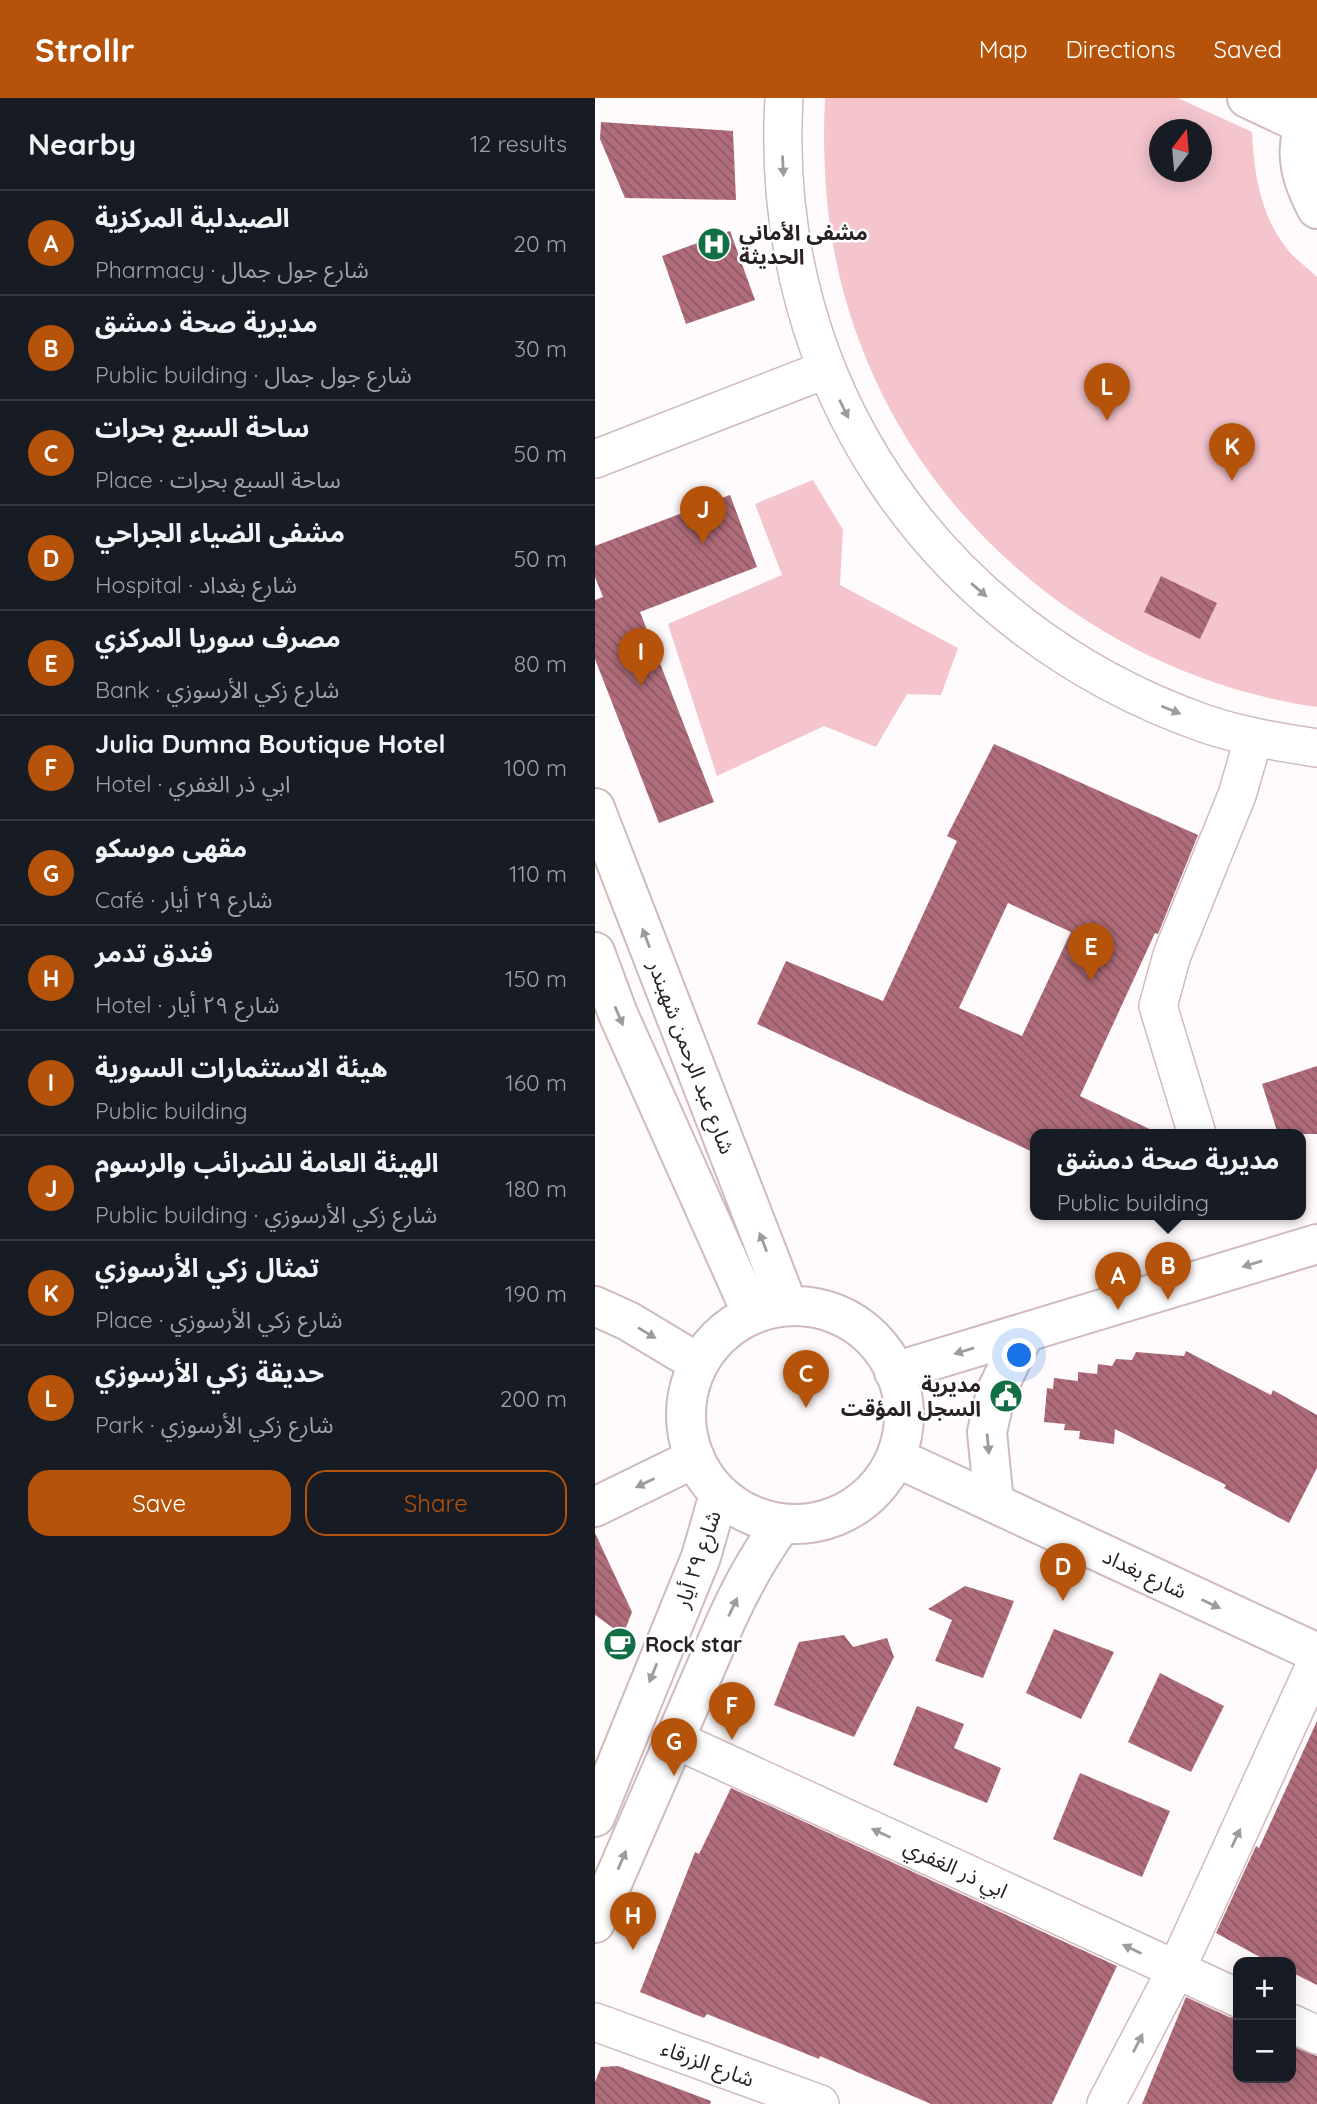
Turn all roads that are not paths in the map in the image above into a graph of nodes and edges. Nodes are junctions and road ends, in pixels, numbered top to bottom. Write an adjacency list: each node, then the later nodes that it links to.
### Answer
1 (784, 98): 5 (street, one-way to 5)
2 (1247, 98): 3 (main road)
3 (1308, 111): 4 (main road)
4 (1317, 209)
5 (827, 369): 6 (street); 7 (street, one-way to 7)
6 (595, 459)
7 (1254, 737): 8 (street); 11 (street)
8 (1317, 748)
9 (595, 808): 14 (main road, شارع عبد الرحمن شهبندر, one-way to 9)
10 (595, 952): 14 (main road, شارع عبد الرحمن شهبندر, one-way to 14)
11 (1195, 1129)
12 (1317, 1244): 15 (main road, one-way to 15)
13 (595, 1306): 16 (main road, one-way to 16)
14 (770, 1310): 16 (main road); 17 (main road)
15 (1024, 1334): 17 (main road, one-way to 17); 21 (main road, one-way to 21)
16 (698, 1363): 18 (main road)
17 (894, 1371): 19 (main road)
18 (695, 1458): 20 (main road); 22 (main road, one-way to 22)
19 (897, 1458): 21 (main road, شارع بغداد); 23 (main road)
20 (719, 1494): 23 (main road); 27 (main road, شارع ٢٩ أيار, one-way to 27)
21 (994, 1503): 24 (main road, شارع بغداد, one-way to 24)
22 (595, 1507)
23 (782, 1524): 26 (main road, one-way to 23)
24 (1317, 1653)
25 (1317, 1661): 29 (street, one-way to 25)
26 (674, 1739): 28 (main road, one-way to 26); 29 (street, ابي ذر الغفري, one-way to 26)
27 (595, 1817)
28 (595, 1923)
29 (1176, 1970): 30 (street, ابي ذر الغفري); 35 (street, one-way to 29)
30 (1233, 1996)
31 (595, 2022): 34 (street, شارع الزرقاء)
32 (1296, 2024): 33 (street)
33 (1317, 2035)
34 (820, 2104)
35 (1106, 2104)

